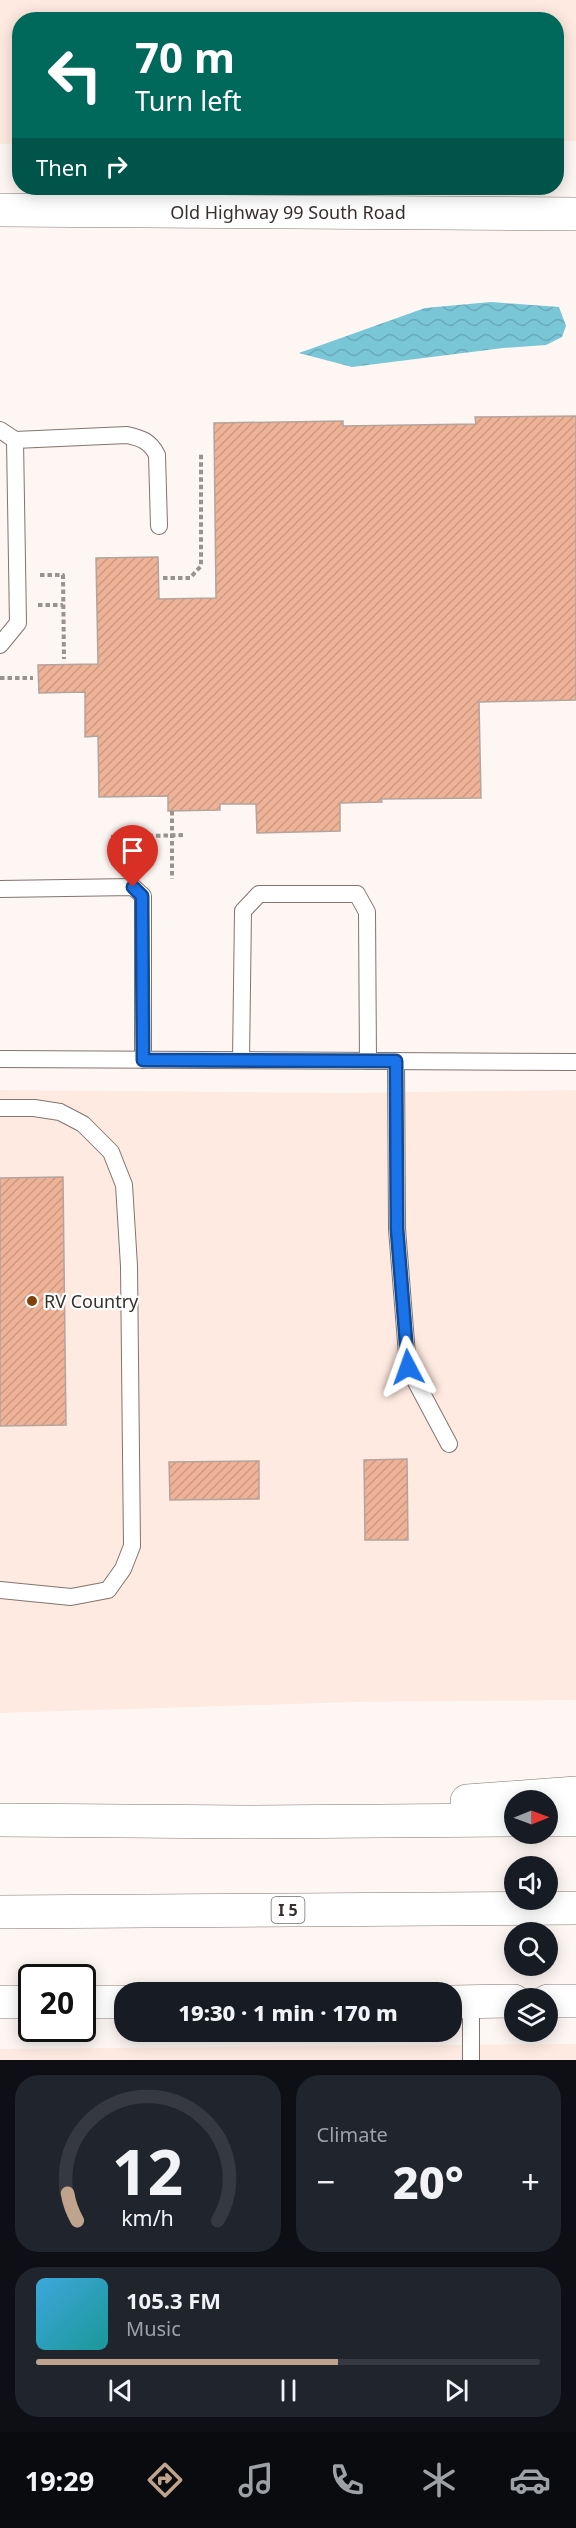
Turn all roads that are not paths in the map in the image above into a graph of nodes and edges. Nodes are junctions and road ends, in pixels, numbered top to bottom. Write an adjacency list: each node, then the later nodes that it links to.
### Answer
1 (0, 210): 2 (main road, Old Highway 99 South Road)
2 (576, 214)
3 (0, 430): 4 (lane)
4 (15, 440): 5 (lane); 6 (lane)
5 (159, 526)
6 (0, 645)
7 (0, 889): 9 (lane)
8 (0, 1059): 9 (lane)
9 (143, 1060): 10 (lane)
10 (241, 1060): 11 (lane); 11 (lane)
11 (368, 1060): 12 (lane)
12 (396, 1061): 13 (lane); 15 (lane)
13 (576, 1062)
14 (0, 1108): 16 (lane)
15 (449, 1444)
16 (0, 1590)
17 (576, 1793): 22 (main road)
18 (0, 1820): 22 (main road)
19 (504, 1820): 22 (main road)
20 (558, 1820): 21 (main road)
21 (576, 1820)
22 (245, 1822)
23 (576, 1908): 24 (main road, I 5)
24 (0, 1912)
25 (504, 2001): 32 (main road)
26 (558, 2001): 27 (main road)
27 (576, 2001)
28 (0, 2002): 29 (main road)
29 (18, 2002)
30 (96, 2002): 31 (main road)
31 (114, 2002)
32 (462, 2002)
33 (462, 2008): 34 (lane)
34 (471, 2060)

